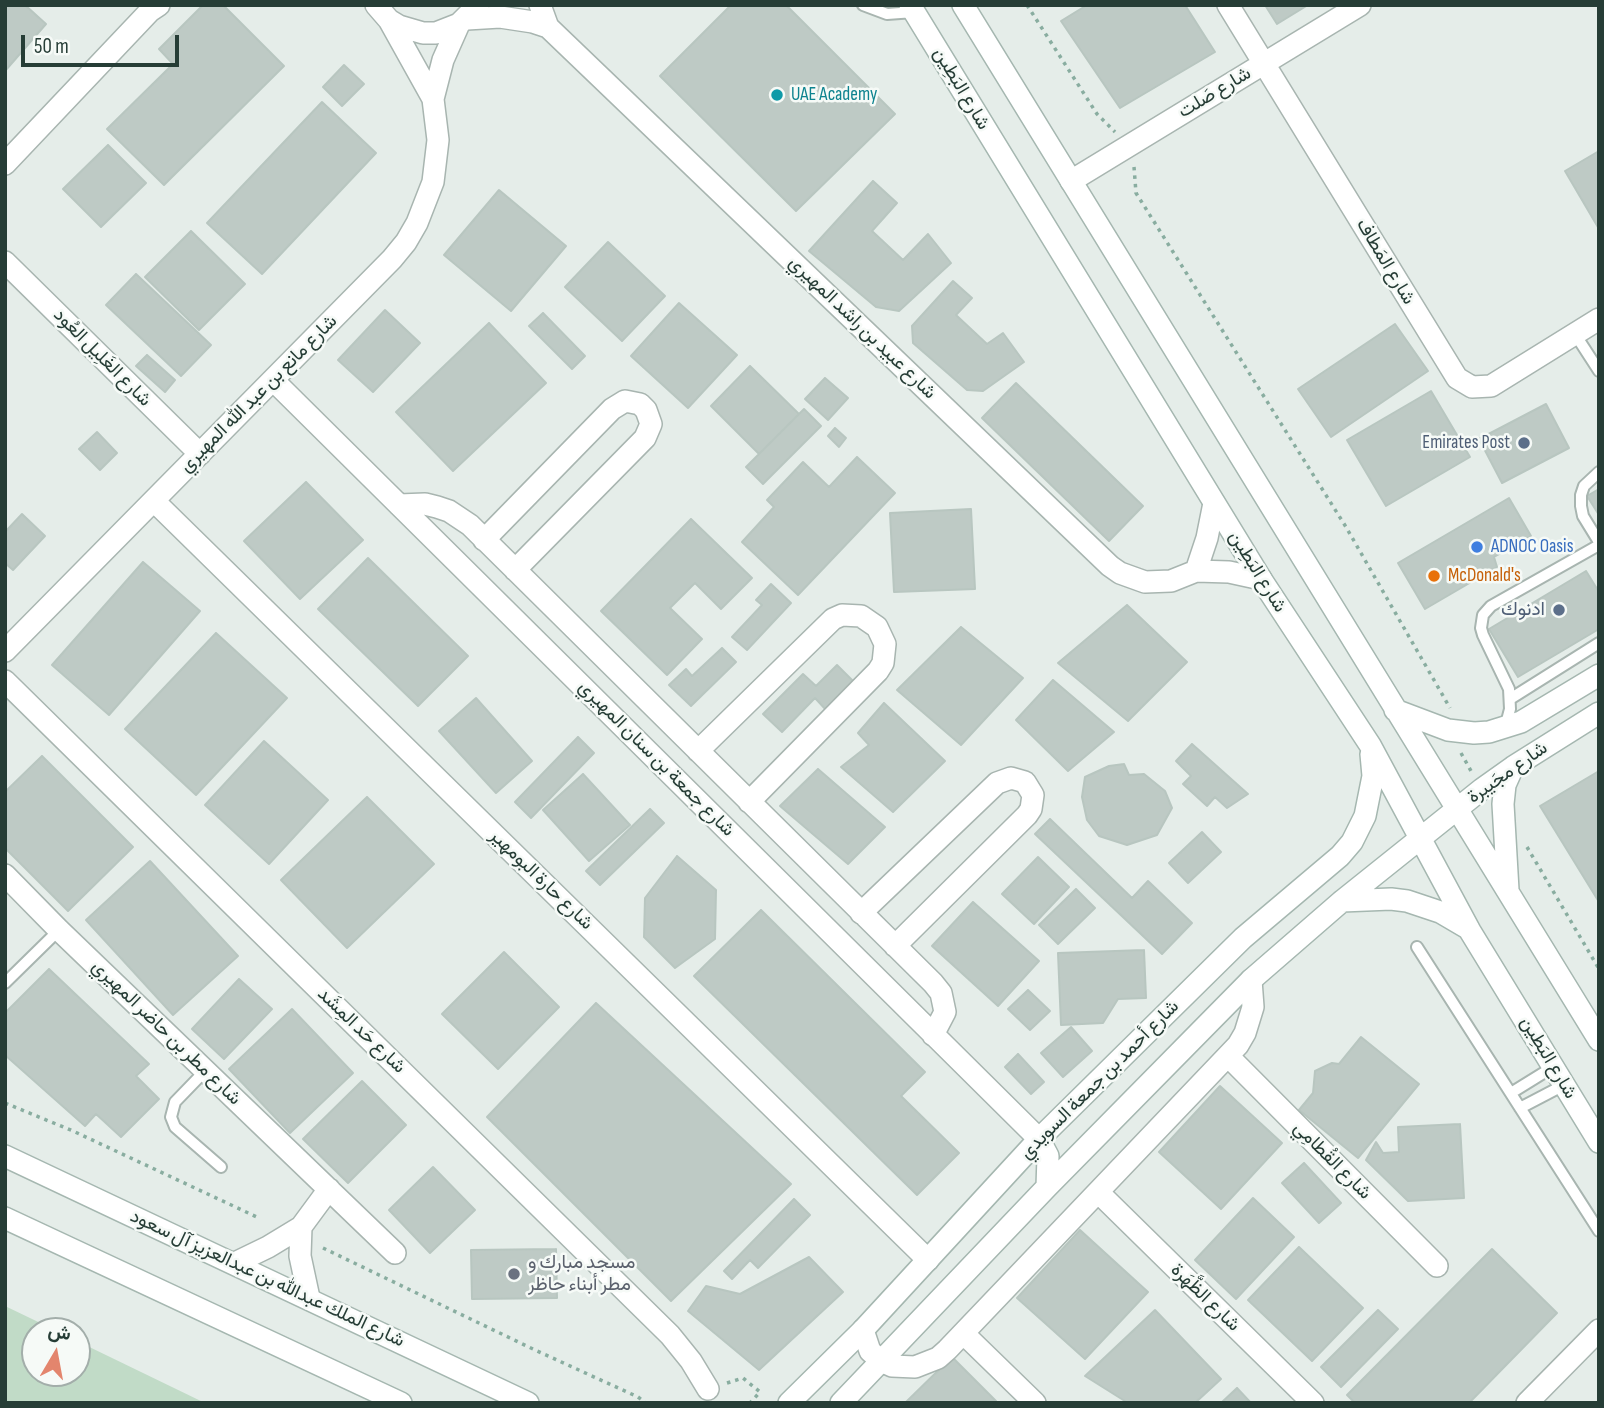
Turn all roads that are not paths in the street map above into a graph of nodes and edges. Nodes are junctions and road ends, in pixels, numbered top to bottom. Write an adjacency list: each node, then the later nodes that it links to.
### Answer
1 (159, 5): 13 (street)
2 (540, 5): 10 (street, شارع عبيد بن راشد المهيري)
3 (863, 5): 7 (lane)
4 (963, 5): 14 (street)
5 (1227, 5): 11 (street, شارع المَطاف)
6 (1360, 5): 11 (street, شارع صَلت)
7 (912, 8): 23 (street, شارع البَطِين)
8 (379, 10): 9 (street); 12 (street, شارع مانع بن عبد الله المهيري)
9 (468, 16): 10 (street); 12 (street, شارع مانع بن عبد الله المهيري)
10 (548, 27): 28 (street, شارع عبيد بن راشد المهيري)
11 (1263, 64): 14 (street, شارع صَلت); 17 (street, شارع المَطاف)
12 (433, 99): 19 (street, شارع مانع بن عبد الله المهيري)
13 (8, 155)
14 (1071, 181): 35 (street)
15 (5, 262): 20 (street, شارع الغَلِيل العُود)
16 (1599, 319): 17 (street, شارع المَطاف)
17 (1575, 334): 18 (lane)
18 (1599, 371)
19 (273, 380): 20 (street, شارع مانع بن عبد الله المهيري); 24 (street, شارع جمعة بن سنان المهيري)
20 (200, 454): 22 (street, شارع مانع بن عبد الله المهيري)
21 (1599, 472): 26 (lane)
22 (154, 501): 31 (street, شارع مانع بن عبد الله المهيري); 73 (street, شارع حارة البومهير)
23 (1214, 503): 28 (street); 29 (street, شارع البَطِين)
24 (399, 505): 25 (street); 55 (street, شارع جمعة بن سنان المهيري)
25 (484, 540): 27 (street); 27 (street)
26 (1599, 544): 34 (lane)
27 (515, 570): 39 (street)
28 (1196, 571): 29 (street, شارع عبيد بن راشد المهيري)
29 (1261, 579): 38 (street, شارع البَطِين)
30 (1599, 643): 34 (lane)
31 (5, 651)
32 (1599, 675): 37 (street, شارع مجَيبرة)
33 (5, 681): 81 (street, شارع حَد المِشَد)
34 (1510, 699): 37 (lane)
35 (1395, 710): 37 (street, شارع مجَيبرة); 42 (street)
36 (1599, 713): 40 (street, شارع مجَيبرة)
37 (1505, 728)
38 (1370, 745): 43 (street, شارع البَطِين); 44 (street, شارع أحمد بن جمعة السويدي)
39 (698, 751): 41 (street); 41 (street, شارع جمعة بن سنان المهيري)
40 (1513, 767): 42 (street, شارع مجَيبرة); 46 (street)
41 (749, 802): 48 (street)
42 (1456, 810): 43 (street, شارع مجَيبرة); 46 (street)
43 (1421, 838): 47 (street, شارع أحمد بن جمعة السويدي); 50 (street, شارع البَطِين)
44 (1319, 873): 47 (street); 62 (street, شارع أحمد بن جمعة السويدي)
45 (5, 875): 49 (street, شارع مطر بن حاضر المهيري)
46 (1508, 892): 56 (street)
47 (1341, 902): 50 (street); 53 (street, شارع أحمد بن جمعة السويدي)
48 (862, 913): 51 (street); 51 (street)
49 (59, 930): 54 (lane); 58 (street, شارع مطر بن حاضر المهيري)
50 (1470, 931): 59 (street, شارع البَطِين)
51 (895, 946): 55 (street)
52 (1417, 947): 60 (lane)
53 (1251, 980): 57 (street); 66 (street, شارع أحمد بن جمعة السويدي)
54 (5, 983)
55 (933, 1035): 62 (street, شارع جمعة بن سنان المهيري)
56 (1599, 1040)
57 (1228, 1055): 68 (street); 75 (street, شارع القُطامِي)
58 (205, 1071): 65 (lane); 67 (street, شارع مطر بن حاضر المهيري)
59 (1559, 1076): 60 (lane); 61 (lane); 63 (street, شارع البَطِين)
60 (1511, 1093): 61 (lane)
61 (1520, 1108): 71 (lane)
62 (1039, 1139): 66 (street); 73 (street, شارع أحمد بن جمعة السويدي)
63 (1599, 1142)
64 (5, 1156): 74 (street, شارع الملك عبدالله بن عبدالعزيز آل سعود)
65 (221, 1167)
66 (1047, 1187): 80 (street, شارع أحمد بن جمعة السويدي)
67 (329, 1189): 70 (street); 72 (street, شارع مطر بن حاضر المهيري)
68 (1098, 1192): 79 (street); 87 (street, شارع الظَّهَرة)
69 (5, 1218): 82 (street)
70 (301, 1227): 74 (street); 76 (street)
71 (1599, 1231)
72 (395, 1253)
73 (928, 1260): 77 (street, شارع أحمد بن جمعة السويدي)
74 (235, 1264): 76 (street, شارع الملك عبدالله بن عبدالعزيز آل سعود)
75 (1437, 1266)
76 (309, 1298): 83 (street, شارع الملك عبدالله بن عبدالعزيز آل سعود)
77 (863, 1330): 80 (street); 84 (street, شارع أحمد بن جمعة السويدي)
78 (1599, 1330): 88 (street)
79 (964, 1334): 80 (street); 86 (street)
80 (881, 1362): 85 (street, شارع أحمد بن جمعة السويدي)
81 (708, 1389)
82 (401, 1403)
83 (528, 1403)
84 (789, 1403)
85 (841, 1403)
86 (1035, 1403)
87 (1313, 1403)
88 (1527, 1403)

